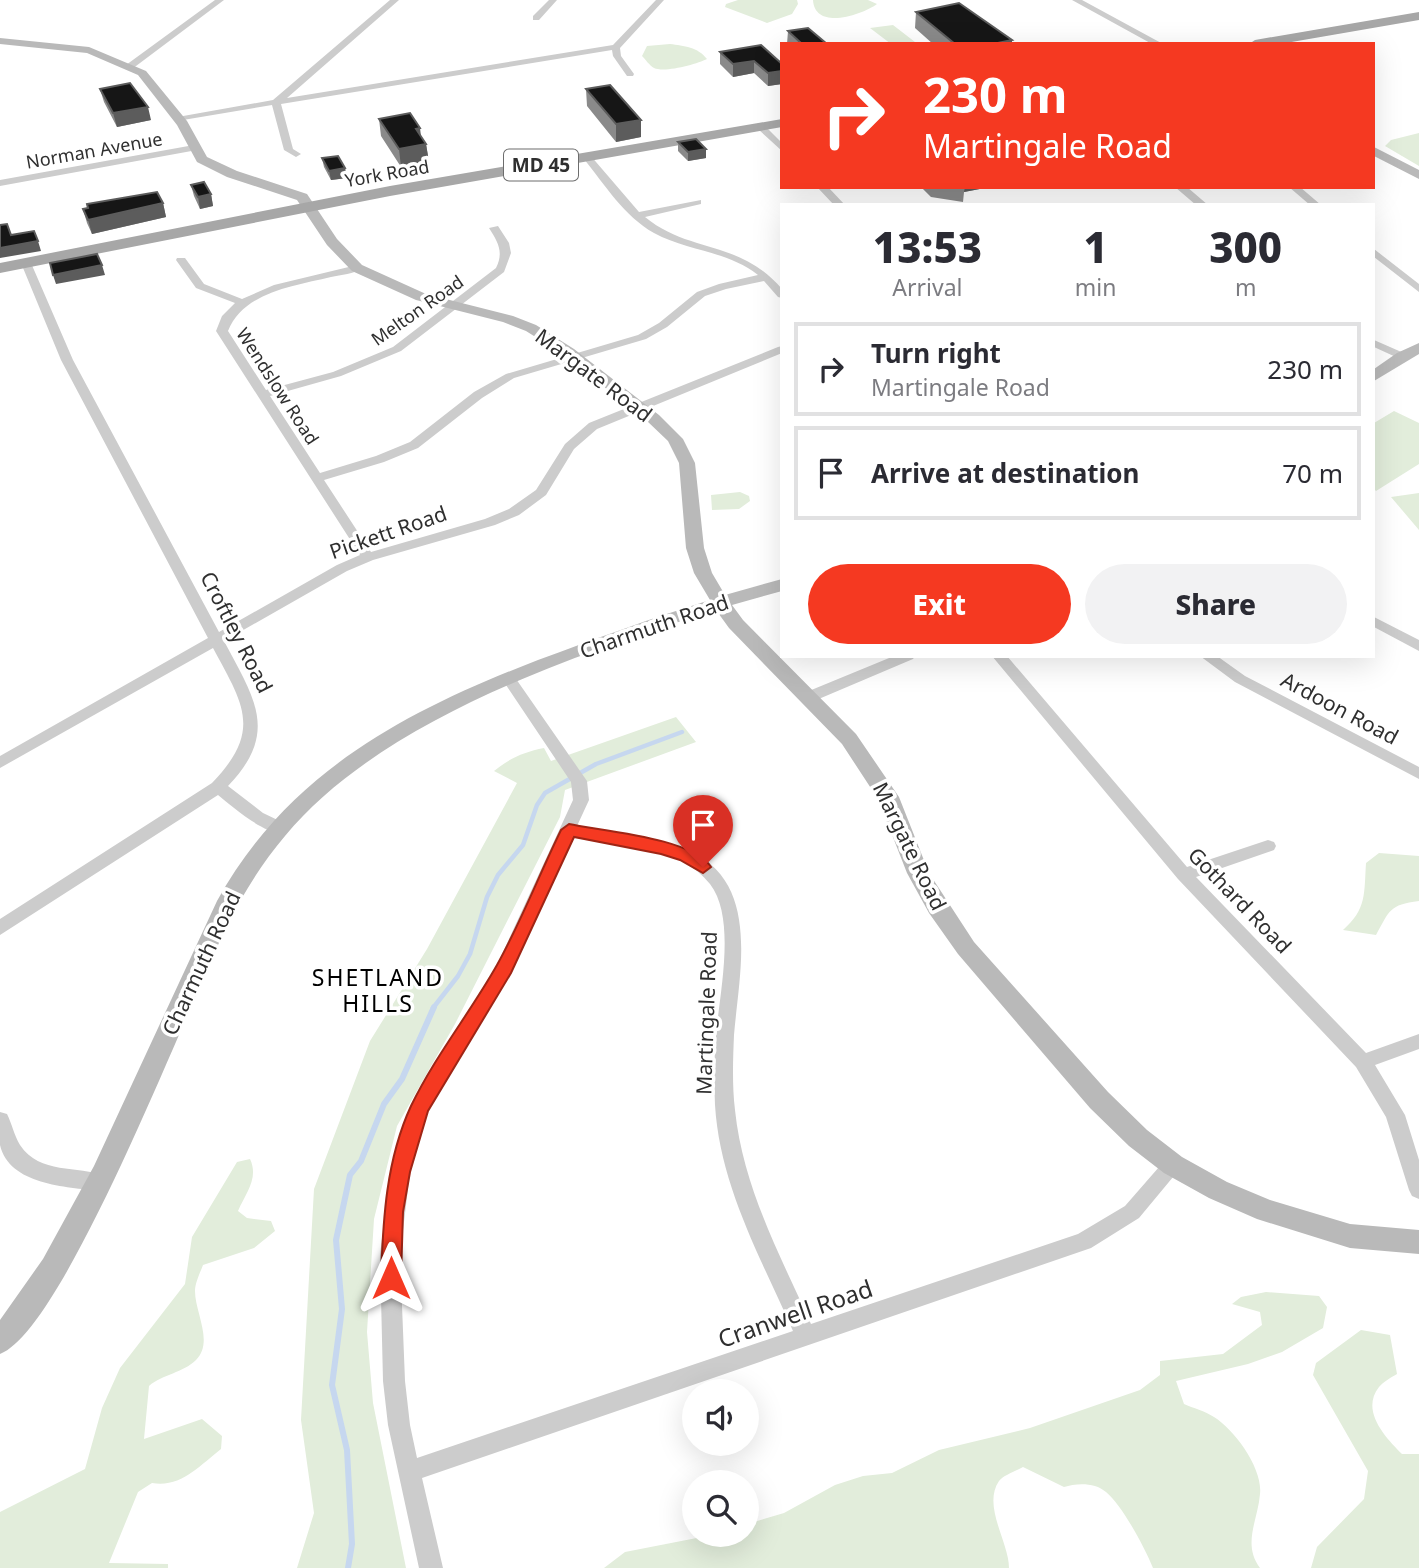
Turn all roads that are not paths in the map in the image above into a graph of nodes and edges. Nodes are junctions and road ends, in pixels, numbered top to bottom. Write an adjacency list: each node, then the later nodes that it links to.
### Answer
1 (220, 0): 12 (street)
2 (395, 0): 14 (street)
3 (553, 0): 7 (street)
4 (660, 0): 11 (street)
5 (1076, 0): 9 (street)
6 (1419, 16): 10 (main road)
7 (536, 18)
8 (0, 41): 12 (street)
9 (1155, 42)
10 (1267, 42)
11 (615, 47): 13 (street); 14 (street)
12 (129, 67): 15 (street)
13 (630, 74)
14 (276, 102): 15 (street); 21 (street)
15 (177, 118): 19 (street)
16 (780, 123): 17 (main road, York Road / MD 45)
17 (761, 127): 18 (street); 22 (main road, York Road / MD 45)
18 (780, 146)
19 (194, 148): 24 (street, Norman Avenue); 32 (street)
20 (1375, 152): 23 (street)
21 (296, 153)
22 (587, 157): 32 (main road, York Road / MD 45); 33 (street)
23 (1419, 175)
24 (0, 183)
25 (824, 189): 29 (street)
26 (1183, 189): 30 (street)
27 (1296, 189): 31 (street)
28 (697, 202): 33 (street)
29 (838, 203)
30 (1200, 203)
31 (1314, 203)
32 (308, 207): 37 (main road, York Road / MD 45); 39 (street, Margate Road)
33 (637, 216): 42 (street)
34 (494, 228): 46 (street, Melton Road)
35 (1375, 253): 41 (street)
36 (181, 260): 45 (street)
37 (26, 263): 38 (main road, York Road / MD 45); 60 (street, Croftley Road)
38 (0, 268)
39 (357, 268): 45 (street, Wendslow Road); 46 (street, Margate Road)
40 (1419, 269): 41 (street)
41 (1398, 272): 43 (street)
42 (766, 277): 44 (street); 51 (street)
43 (1419, 289)
44 (780, 293)
45 (241, 302): 53 (street, Wendslow Road)
46 (456, 305): 51 (street, Margate Road); 53 (street, Melton Road)
47 (1375, 343): 50 (street)
48 (1419, 348): 50 (street)
49 (780, 350): 54 (street, Pickett Road)
50 (1402, 356): 52 (street)
51 (576, 357): 54 (street, Margate Road); 55 (street)
52 (1375, 375)
53 (262, 395): 55 (street, Wendslow Road)
54 (639, 407): 56 (street, Pickett Road); 58 (street, Margate Road)
55 (316, 478): 56 (street, Wendslow Road)
56 (368, 557): 60 (street, Pickett Road)
57 (780, 586): 58 (street, Charmuth Road)
58 (720, 602): 65 (street, Charmuth Road); 66 (street, Margate Road)
59 (1375, 622): 61 (street)
60 (216, 639): 67 (street, Pickett Road); 69 (street, Croftley Road)
61 (1419, 646)
62 (903, 658): 66 (street)
63 (1001, 658): 73 (street, Gothard Road)
64 (1210, 658): 68 (street, Ardoon Road)
65 (509, 679): 70 (street, Charmuth Road); 71 (street)
66 (809, 697): 78 (street, Margate Road)
67 (2, 756)
68 (1419, 774)
69 (218, 787): 70 (street); 74 (street, Croftley Road)
70 (279, 828): 79 (street, Charmuth Road)
71 (569, 830): 82 (street, Martingale Road); 84 (street)
72 (1268, 846): 73 (street)
73 (1184, 875): 76 (street, Gothard Road)
74 (0, 928)
75 (1419, 1041): 76 (street)
76 (1363, 1062): 80 (street, Gothard Road)
77 (0, 1121): 79 (street)
78 (1173, 1165): 81 (street, Margate Road); 82 (street, Cranwell Road)
79 (99, 1182): 83 (street, Charmuth Road)
80 (1419, 1191)
81 (1419, 1242)
82 (806, 1337): 84 (street, Cranwell Road)
83 (0, 1341)
84 (411, 1471): 85 (street)
85 (430, 1568)

